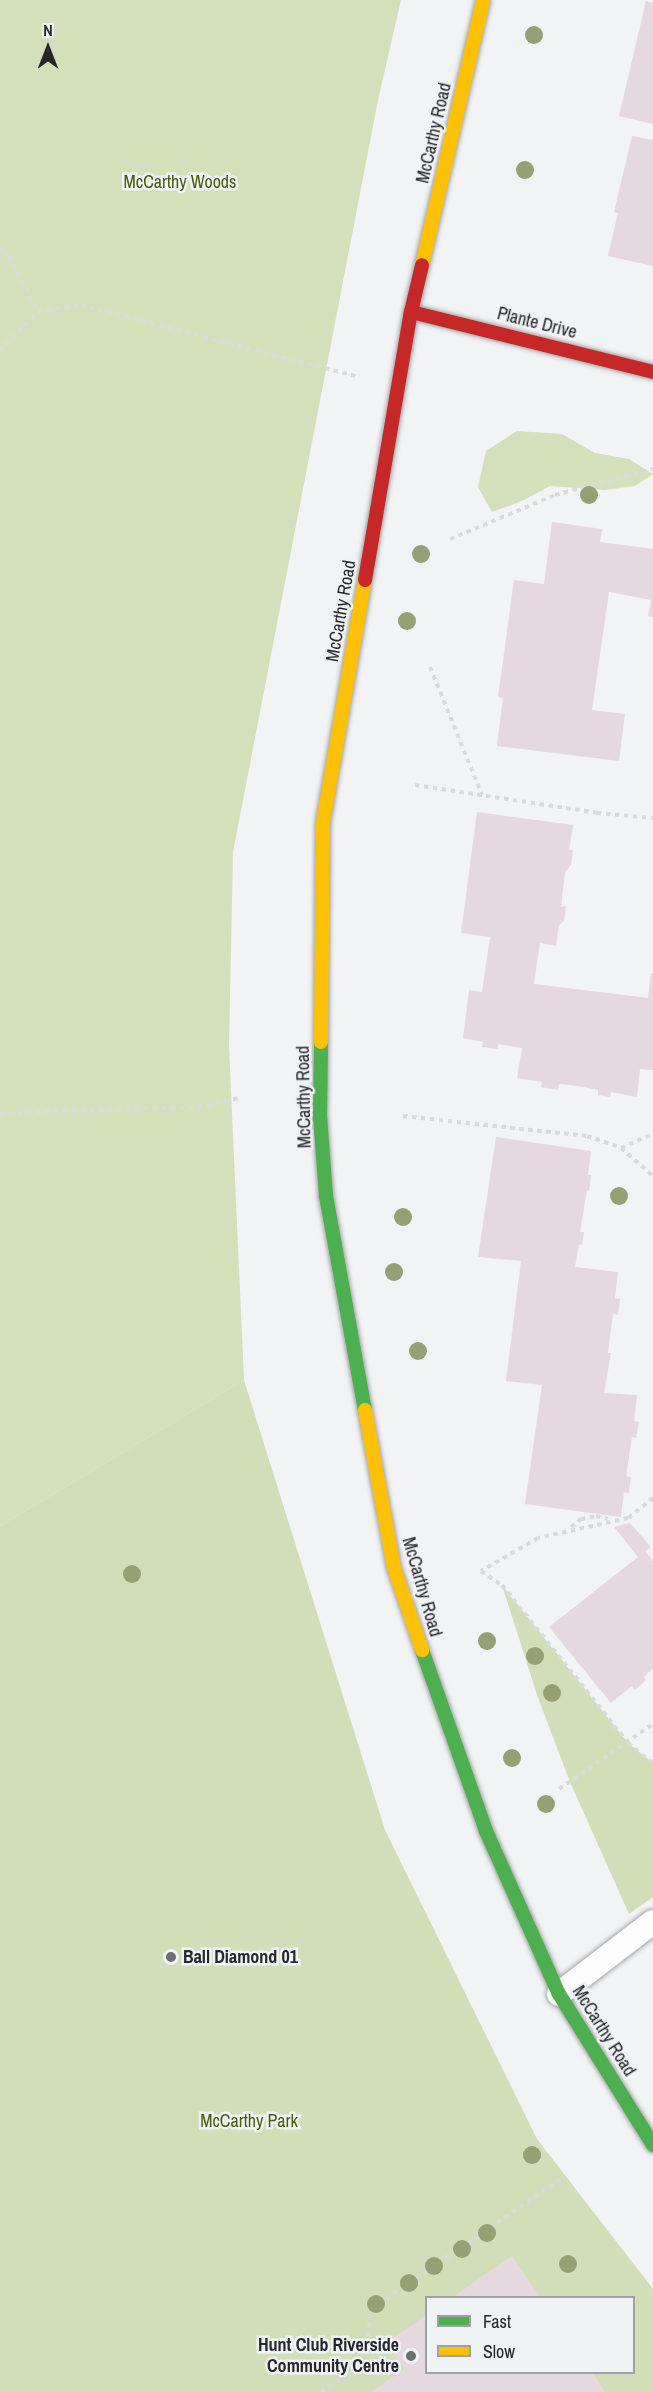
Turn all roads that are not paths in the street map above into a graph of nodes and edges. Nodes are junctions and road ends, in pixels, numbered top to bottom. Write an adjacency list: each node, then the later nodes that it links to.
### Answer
1 (483, 0): 2 (street, McCarthy Road)
2 (411, 312): 3 (street, Plante Drive); 5 (street, McCarthy Road)
3 (653, 372)
4 (653, 1922): 5 (lane)
5 (559, 1994): 6 (street, McCarthy Road)
6 (653, 2145)

